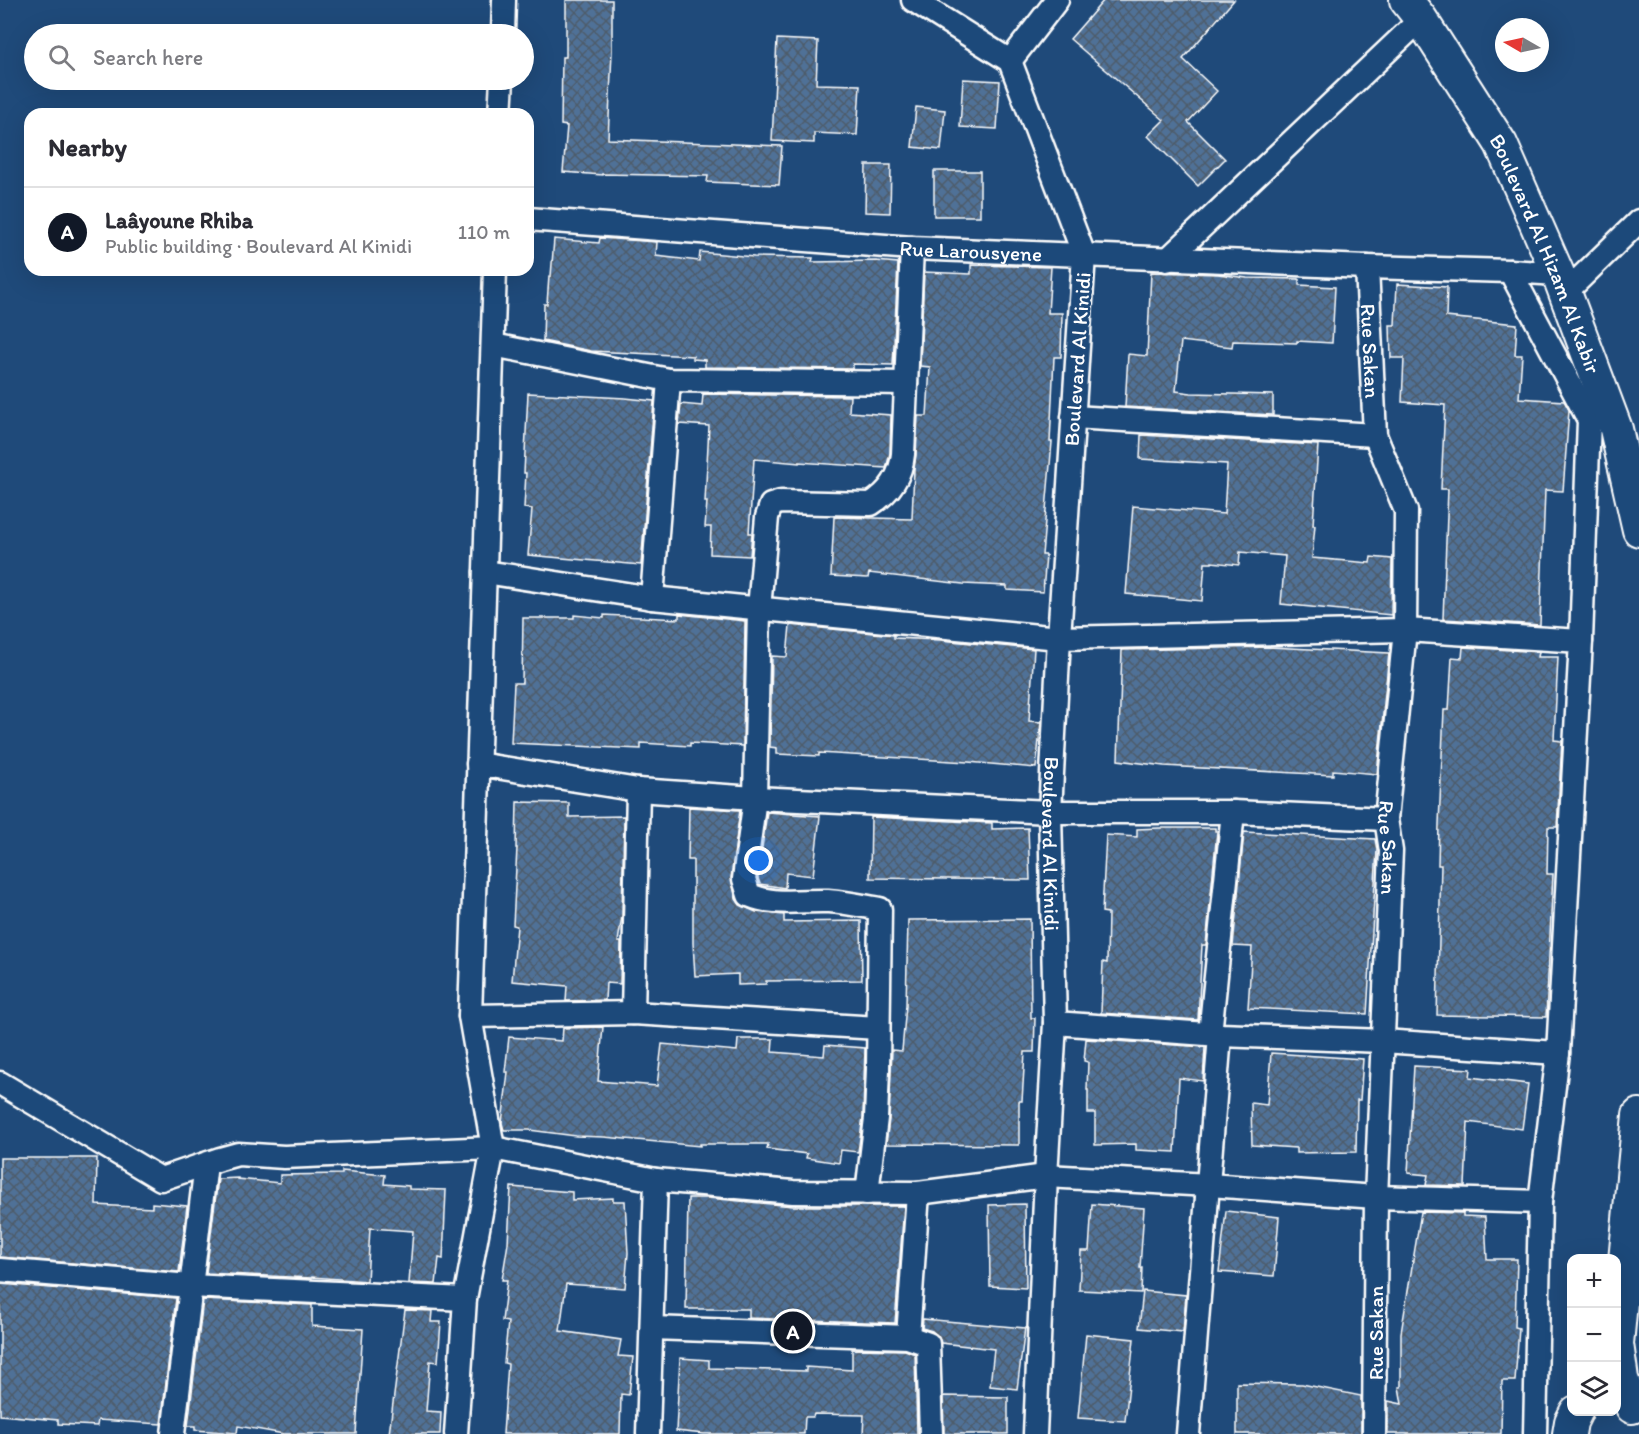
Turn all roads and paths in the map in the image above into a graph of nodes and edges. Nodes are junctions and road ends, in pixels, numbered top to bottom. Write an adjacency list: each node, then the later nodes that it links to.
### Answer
1 (504, 0): 5 (street)
2 (913, 0): 6 (street)
3 (1057, 0): 6 (street)
4 (1413, 9): 13 (street); 17 (main road, Boulevard Al Hizam Al Kabir)
5 (503, 24)
6 (1010, 61): 12 (street)
7 (501, 90): 8 (street)
8 (500, 108)
9 (534, 219): 11 (street, Rue Larousyene)
10 (1639, 221): 17 (street)
11 (912, 248): 12 (street, Rue Larousyene); 20 (street)
12 (1084, 255): 13 (street, Rue Larousyene); 21 (street, Boulevard Al Kinidi)
13 (1167, 260): 14 (street, Rue Larousyene)
14 (1367, 267): 15 (street, Rue Larousyene); 22 (street, Rue Sakan)
15 (1510, 271): 17 (street, Rue Larousyene); 29 (street)
16 (495, 276): 18 (street)
17 (1562, 283): 23 (main road, Boulevard Al Hizam Al Kabir)
18 (493, 345): 19 (street); 24 (street)
19 (669, 380): 20 (street); 25 (street)
20 (906, 383): 26 (street)
21 (1074, 417): 22 (street); 28 (street, Boulevard Al Kinidi)
22 (1375, 435): 27 (street, Rue Sakan)
23 (1639, 530)
24 (485, 572): 25 (street); 30 (street)
25 (652, 598): 26 (street)
26 (759, 609): 28 (street); 32 (street)
27 (1406, 630): 28 (street); 29 (street); 35 (street, Rue Sakan)
28 (1059, 638): 33 (street, Boulevard Al Kinidi)
29 (1581, 641): 42 (street)
30 (478, 764): 31 (street); 37 (street)
31 (638, 790): 32 (street); 36 (street)
32 (755, 798): 33 (street); 39 (street)
33 (1050, 812): 34 (street); 38 (street, Boulevard Al Kinidi)
34 (1233, 812): 35 (street); 40 (street)
35 (1386, 819): 41 (street, Rue Sakan)
36 (633, 1013): 37 (street); 39 (street)
37 (470, 1016): 45 (street)
38 (1055, 1023): 40 (street); 47 (street, Boulevard Al Kinidi)
39 (878, 1028): 51 (street)
40 (1215, 1034): 41 (street); 49 (street)
41 (1383, 1041): 42 (street); 52 (street, Rue Sakan)
42 (1558, 1053): 53 (street)
43 (0, 1083): 46 (street)
44 (1639, 1115): 57 (main road)
45 (493, 1148): 46 (street); 48 (street); 56 (street)
46 (206, 1164): 55 (street)
47 (1046, 1176): 49 (street); 50 (street); 68 (street, Boulevard Al Kinidi)
48 (656, 1180): 51 (street); 58 (street)
49 (1209, 1185): 52 (street); 69 (street)
50 (918, 1193): 51 (street); 59 (street)
51 (867, 1194)
52 (1376, 1197): 53 (street); 70 (street, Rue Sakan)
53 (1540, 1202): 63 (street)
54 (0, 1270): 55 (street)
55 (190, 1286): 56 (street); 64 (street)
56 (465, 1299): 65 (street)
57 (1621, 1308)
58 (652, 1328): 59 (street); 66 (street)
59 (909, 1337): 67 (street)
60 (1620, 1362): 61 (main road)
61 (1629, 1408)
62 (1571, 1426): 63 (street)
63 (1535, 1429)
64 (173, 1434)
65 (456, 1434)
66 (648, 1434)
67 (931, 1434)
68 (1035, 1434)
69 (1188, 1434)
70 (1374, 1434)

